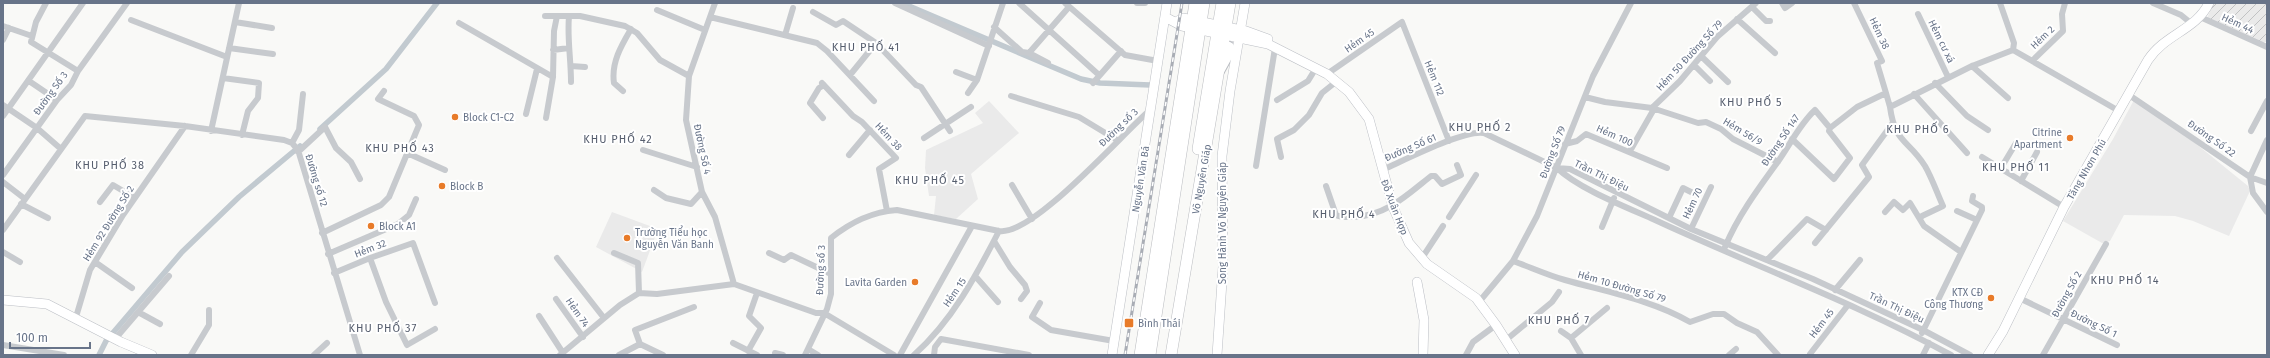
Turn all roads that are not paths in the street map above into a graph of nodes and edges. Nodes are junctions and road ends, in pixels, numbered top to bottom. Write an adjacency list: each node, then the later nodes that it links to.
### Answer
1 (46, 3): 55 (street)
2 (83, 3): 66 (street)
3 (127, 3): 81 (street, Đường Số 3)
4 (239, 3): 41 (street)
5 (715, 3): 35 (street)
6 (895, 3): 58 (street)
7 (1003, 3): 47 (street)
8 (1018, 3): 51 (street)
9 (1137, 3): 10 (street)
10 (1145, 3)
11 (1167, 3): 36 (main road, Nguyễn Văn Bá)
12 (1195, 3): 45 (highway)
13 (1204, 3): 45 (highway)
14 (1222, 3): 52 (highway, Võ Nguyên Giáp)
15 (1230, 3): 52 (highway, Võ Nguyên Giáp)
16 (1245, 3): 53 (main road, Song Hành Võ Nguyên Giáp)
17 (1251, 3): 53 (main road, Song Hành Võ Nguyên Giáp)
18 (1631, 3): 106 (street, Đường Số 79)
19 (1782, 3): 20 (street)
20 (1792, 3)
21 (1854, 3): 101 (street, Hẻm 38)
22 (2000, 3): 64 (street)
23 (2065, 3): 73 (street, Hẻm 2)
24 (2153, 3): 44 (street)
25 (2209, 3): 37 (main road, Tăng Nhơn Phú)
26 (1067, 5): 51 (street); 65 (street)
27 (1754, 5): 38 (street, Hẻm 50 Đường Số 79); 40 (street)
28 (792, 8): 54 (street)
29 (657, 10): 50 (street)
30 (813, 12): 57 (street)
31 (1918, 14): 88 (street, Hẻm cư xá)
32 (545, 16): 33 (street)
33 (557, 16): 34 (street); 63 (street)
34 (569, 16): 49 (street); 61 (street)
35 (710, 17): 50 (street, Đường Số 4); 54 (street)
36 (1165, 17): 45 (main road, Đỗ Xuân Hợp); 72 (main road, Nguyễn Văn Bá)
37 (2200, 17): 44 (main road, Tăng Nhơn Phú); 59 (street, Hẻm 44)
38 (1737, 19): 68 (street); 70 (street, Hẻm 50 Đường Số 79)
39 (131, 20): 71 (street)
40 (1770, 21)
41 (235, 22): 48 (street); 60 (street)
42 (1402, 22): 83 (street, Hẻm 45); 137 (street, Hẻm 112)
43 (459, 23): 80 (street)
44 (2192, 24): 104 (main road, Tăng Nhơn Phú)
45 (1196, 25): 52 (main road, Đỗ Xuân Hợp); 291 (highway); 292 (highway)
46 (6, 27): 55 (street); 56 (street)
47 (994, 27): 58 (street); 67 (street)
48 (272, 28)
49 (631, 29): 86 (street); 99 (street)
50 (705, 30): 86 (street, Đường Số 4)
51 (1048, 30): 67 (street); 85 (street)
52 (1222, 33): 53 (main road, Đỗ Xuân Hợp); 293 (highway, Võ Nguyên Giáp); 294 (highway, Võ Nguyên Giáp)
53 (1243, 34): 62 (main road, Đỗ Xuân Hợp); 79 (main road, Đỗ Xuân Hợp); 295 (main road, Song Hành Võ Nguyên Giáp)
54 (784, 35): 84 (street)
55 (32, 36): 66 (street)
56 (3, 40)
57 (876, 43): 84 (street); 122 (street)
58 (989, 46): 90 (street)
59 (2267, 47)
60 (229, 48): 69 (street); 71 (street)
61 (569, 48): 63 (street); 76 (street)
62 (1275, 48): 79 (main road, Đỗ Xuân Hợp); 155 (street)
63 (553, 50): 87 (street)
64 (2013, 50): 73 (street); 77 (street)
65 (1121, 51): 72 (street); 85 (street)
66 (50, 52): 81 (street); 91 (street)
67 (1029, 53): 74 (street)
68 (1775, 53)
69 (273, 54)
70 (1701, 56): 75 (street, Hẻm 50 Đường Số 79); 95 (street)
71 (228, 57): 89 (street)
72 (1158, 61): 116 (main road, Nguyễn Văn Bá)
73 (2032, 61): 117 (street)
74 (1048, 64)
75 (1694, 65): 93 (street); 115 (street, Hẻm 50 Đường Số 79)
76 (571, 66): 78 (street); 94 (street)
77 (1972, 66): 88 (street); 107 (street)
78 (585, 67)
79 (1314, 67): 83 (main road, Đỗ Xuân Hợp); 109 (street)
80 (537, 69): 87 (street); 118 (street)
81 (78, 71): 108 (street, Đường Số 3)
82 (956, 72): 90 (street)
83 (1327, 74): 92 (main road, Đỗ Xuân Hợp)
84 (850, 75): 110 (street)
85 (1099, 75): 96 (street)
86 (689, 76): 156 (street, Đường Số 4)
87 (553, 77): 120 (street)
88 (1948, 77): 97 (street)
89 (223, 78): 129 (street); 132 (street)
90 (977, 80): 100 (street)
91 (29, 81): 108 (street); 113 (street)
92 (1337, 81): 150 (street); 161 (main road, Đỗ Xuân Hợp)
93 (1710, 81)
94 (571, 82)
95 (1728, 82)
96 (1094, 83)
97 (1935, 83): 103 (street); 128 (street)
98 (384, 91): 146 (street)
99 (623, 91)
100 (968, 93)
101 (1886, 93): 112 (street); 126 (street)
102 (303, 94): 138 (street)
103 (1914, 94): 112 (street); 147 (street)
104 (2129, 94): 117 (main road, Tăng Nhơn Phú); 164 (street, Đường Số 22)
105 (1011, 96): 135 (street)
106 (1585, 97): 115 (street); 140 (street, Đường Số 79)
107 (2008, 98)
108 (57, 100): 125 (street, Đường Số 3)
109 (1277, 100)
110 (874, 101)
111 (2267, 101): 131 (street)
112 (1890, 106): 123 (street)
113 (6, 107): 119 (street); 125 (street)
114 (971, 108): 122 (street)
115 (1653, 109): 144 (street, Hẻm 50 Đường Số 79); 153 (street, Hẻm 56/9)
116 (1150, 110): 135 (street, Đường số 3); 262 (main road, Nguyễn Văn Bá)
117 (2119, 111): 184 (main road, Tăng Nhơn Phú)
118 (526, 114)
119 (3, 116)
120 (546, 118)
121 (823, 118): 127 (street, Hẻm 38)
122 (946, 124): 130 (street); 133 (street)
123 (1892, 124): 193 (street); 200 (street)
124 (185, 126): 129 (street); 141 (street); 178 (street, Hẻm 92 Đường Số 2)
125 (37, 128): 141 (street); 162 (street, Đường Số 3)
126 (1830, 128): 134 (street, Đường Số 147); 134 (street)
127 (870, 130): 149 (street); 185 (street, Hẻm 38)
128 (1988, 130)
129 (211, 131): 132 (street)
130 (950, 131)
131 (2251, 131)
132 (242, 135): 138 (street)
133 (924, 138)
134 (1792, 139): 153 (street, Đường Số 147)
135 (1117, 140): 192 (street, Đường số 3)
136 (2267, 140): 148 (street)
137 (1449, 141): 157 (street, Đường Số 61); 161 (street, Đường Số 61)
138 (292, 143): 143 (street, Đường số 12)
139 (2016, 143): 159 (street)
140 (1564, 144): 144 (street, Hẻm 100); 157 (street, Đường Số 79)
141 (61, 149): 177 (street)
142 (643, 150): 156 (street)
143 (298, 151): 165 (street); 202 (street, Đường số 12)
144 (1630, 151): 158 (street, Hẻm 100)
145 (2036, 152): 166 (street)
146 (407, 153): 160 (street); 202 (street)
147 (1967, 153)
148 (2260, 154): 152 (street); 164 (street)
149 (849, 155)
150 (1281, 157)
151 (1982, 157): 159 (street)
152 (2267, 157)
153 (1778, 162): 205 (street, Đường Số 147)
154 (1457, 165): 183 (street)
155 (1256, 166)
156 (696, 167): 173 (street, Đường Số 4)
157 (1557, 168): 174 (street, Trần Thị Điệu); 180 (street, Trần Thị Điệu); 218 (street, Đường Số 79)
158 (1667, 168)
159 (2001, 168): 166 (street)
160 (445, 170)
161 (1382, 170): 183 (main road, Đỗ Xuân Hợp)
162 (3, 175)
163 (1476, 175): 189 (street)
164 (2250, 176): 168 (street, Đường Số 22); 188 (street)
165 (360, 179)
166 (2021, 180): 184 (street)
167 (3, 182): 177 (street)
168 (2267, 183)
169 (1012, 184): 192 (street)
170 (1326, 186): 183 (street)
171 (1711, 187): 198 (street, Hẻm 70)
172 (654, 190): 173 (street)
173 (702, 192): 227 (street, Đường Số 4)
174 (1616, 193): 180 (street); 191 (street, Trần Thị Điệu)
175 (1695, 194): 191 (street)
176 (1973, 196): 194 (street)
177 (26, 198): 182 (street)
178 (135, 198): 181 (street); 220 (street, Hẻm 92 Đường Số 2)
179 (416, 199): 212 (street)
180 (1614, 201): 197 (street); 208 (street, Trần Thị Điệu)
181 (100, 202)
182 (21, 204): 190 (street); 199 (street)
183 (1393, 207): 215 (main road, Đỗ Xuân Hợp)
184 (2064, 207): 234 (main road, Tăng Nhơn Phú)
185 (887, 211): 195 (street, Đường số 3); 222 (street, Đường số 3)
186 (1957, 211): 194 (street)
187 (1885, 212): 193 (street)
188 (2267, 212)
189 (1449, 216)
190 (48, 218)
191 (1669, 218): 198 (street, Trần Thị Điệu)
192 (1032, 219): 201 (street, Đường số 3)
193 (1920, 219): 209 (street)
194 (1977, 220): 209 (street)
195 (972, 226): 201 (street, Đường số 3); 286 (street)
196 (1443, 226): 215 (street)
197 (1602, 227)
198 (1691, 229): 205 (street, Trần Thị Điệu)
199 (3, 230)
200 (1826, 230): 204 (street); 216 (street)
201 (999, 231): 203 (street, Hẻm 15)
202 (322, 233): 212 (street, Đường số 12)
203 (994, 241): 224 (street, Hẻm 15); 236 (street)
204 (1815, 243)
205 (1726, 244): 208 (street, Đường Số 147); 216 (street, Trần Thị Điệu)
206 (2106, 244): 251 (street, Đường Số 2)
207 (3, 252): 219 (street)
208 (1723, 252): 228 (street, Trần Thị Điệu)
209 (1961, 252): 255 (street)
210 (614, 253): 232 (street)
211 (769, 253): 222 (street)
212 (328, 254): 221 (street, Đường số 12)
213 (370, 258): 221 (street, Hẻm 32); 238 (street, Hẻm 32); 254 (street)
214 (557, 258): 250 (street)
215 (1422, 258): 240 (main road, Đỗ Xuân Hợp)
216 (1767, 260): 225 (street, Trần Thị Điệu)
217 (1860, 260): 230 (street)
218 (1513, 261): 240 (street, Đường Số 79); 301 (street, Hẻm 10 Đường Số 79)
219 (20, 262)
220 (95, 262): 229 (street); 249 (street, Hẻm 92 Đường Số 2)
221 (334, 273): 279 (street, Đường số 12)
222 (831, 274): 247 (street, Đường số 3)
223 (170, 276): 246 (street)
224 (976, 277): 239 (street); 287 (street, Hẻm 15)
225 (1813, 279): 228 (street); 230 (street, Trần Thị Điệu)
226 (1417, 282): 296 (main road)
227 (734, 284): 232 (street); 233 (street)
228 (1809, 287): 242 (street, Trần Thị Điệu)
229 (132, 288)
230 (1835, 290): 255 (street, Trần Thị Điệu)
231 (1559, 292): 261 (street)
232 (639, 293): 250 (street)
233 (757, 293): 247 (street); 270 (street)
234 (2019, 298): 251 (street, Đường Số 1); 305 (main road, Tăng Nhơn Phú)
235 (556, 299): 257 (street, Hẻm 74)
236 (1021, 299)
237 (3, 300): 249 (main road)
238 (434, 302)
239 (998, 302)
240 (1479, 302): 253 (main road, Đỗ Xuân Hợp)
241 (1040, 303): 262 (street)
242 (1848, 305): 259 (street, Trần Thị Điệu); 274 (street, Hẻm 45)
243 (694, 307): 266 (street)
244 (1607, 308): 258 (street)
245 (209, 310): 277 (street)
246 (138, 312): 252 (street); 260 (street)
247 (824, 313): 272 (street, Đường số 3); 285 (street)
248 (539, 316): 273 (street)
249 (76, 318): 260 (main road)
250 (604, 318): 257 (street)
251 (2063, 320): 268 (street, Đường Số 1); 306 (street, Đường Số 2)
252 (160, 324)
253 (1496, 324): 261 (main road, Đỗ Xuân Hợp); 297 (street)
254 (435, 329)
255 (1923, 330): 259 (street); 304 (street, Trần Thị Điệu)
256 (1561, 332): 258 (street)
257 (583, 337): 273 (street)
258 (1570, 338): 299 (street)
259 (1919, 338): 265 (street, Trần Thị Điệu)
260 (115, 339): 276 (main road)
261 (1506, 340): 298 (main road, Đỗ Xuân Hợp)
262 (1114, 341): 290 (main road, Nguyễn Văn Bá)
263 (732, 342): 270 (street)
264 (327, 343): 278 (street)
265 (1929, 343): 302 (street); 303 (street, Trần Thị Điệu)
266 (640, 344): 280 (street); 281 (street)
267 (3, 345): 275 (street)
268 (2117, 345)
269 (1736, 349): 300 (street)
270 (748, 351): 282 (street)
271 (775, 352): 283 (street)
272 (807, 352): 284 (street)
273 (562, 354)
274 (1810, 354)
275 (64, 355)
276 (152, 355)
277 (190, 355)
278 (314, 355)
279 (360, 355)
280 (619, 355)
281 (663, 355)
282 (757, 355)
283 (783, 355)
284 (818, 355)
285 (894, 355)
286 (900, 355)
287 (914, 355)
288 (934, 355): 289 (street)
289 (1029, 355)
290 (1112, 355)
291 (1140, 355)
292 (1150, 355)
293 (1164, 355)
294 (1171, 355)
295 (1217, 355)
296 (1422, 355)
297 (1466, 355)
298 (1515, 355)
299 (1581, 355)
300 (1729, 355)
301 (1778, 355)
302 (1923, 355)
303 (1950, 355)
304 (1970, 355)
305 (1988, 355)
306 (2043, 355)

